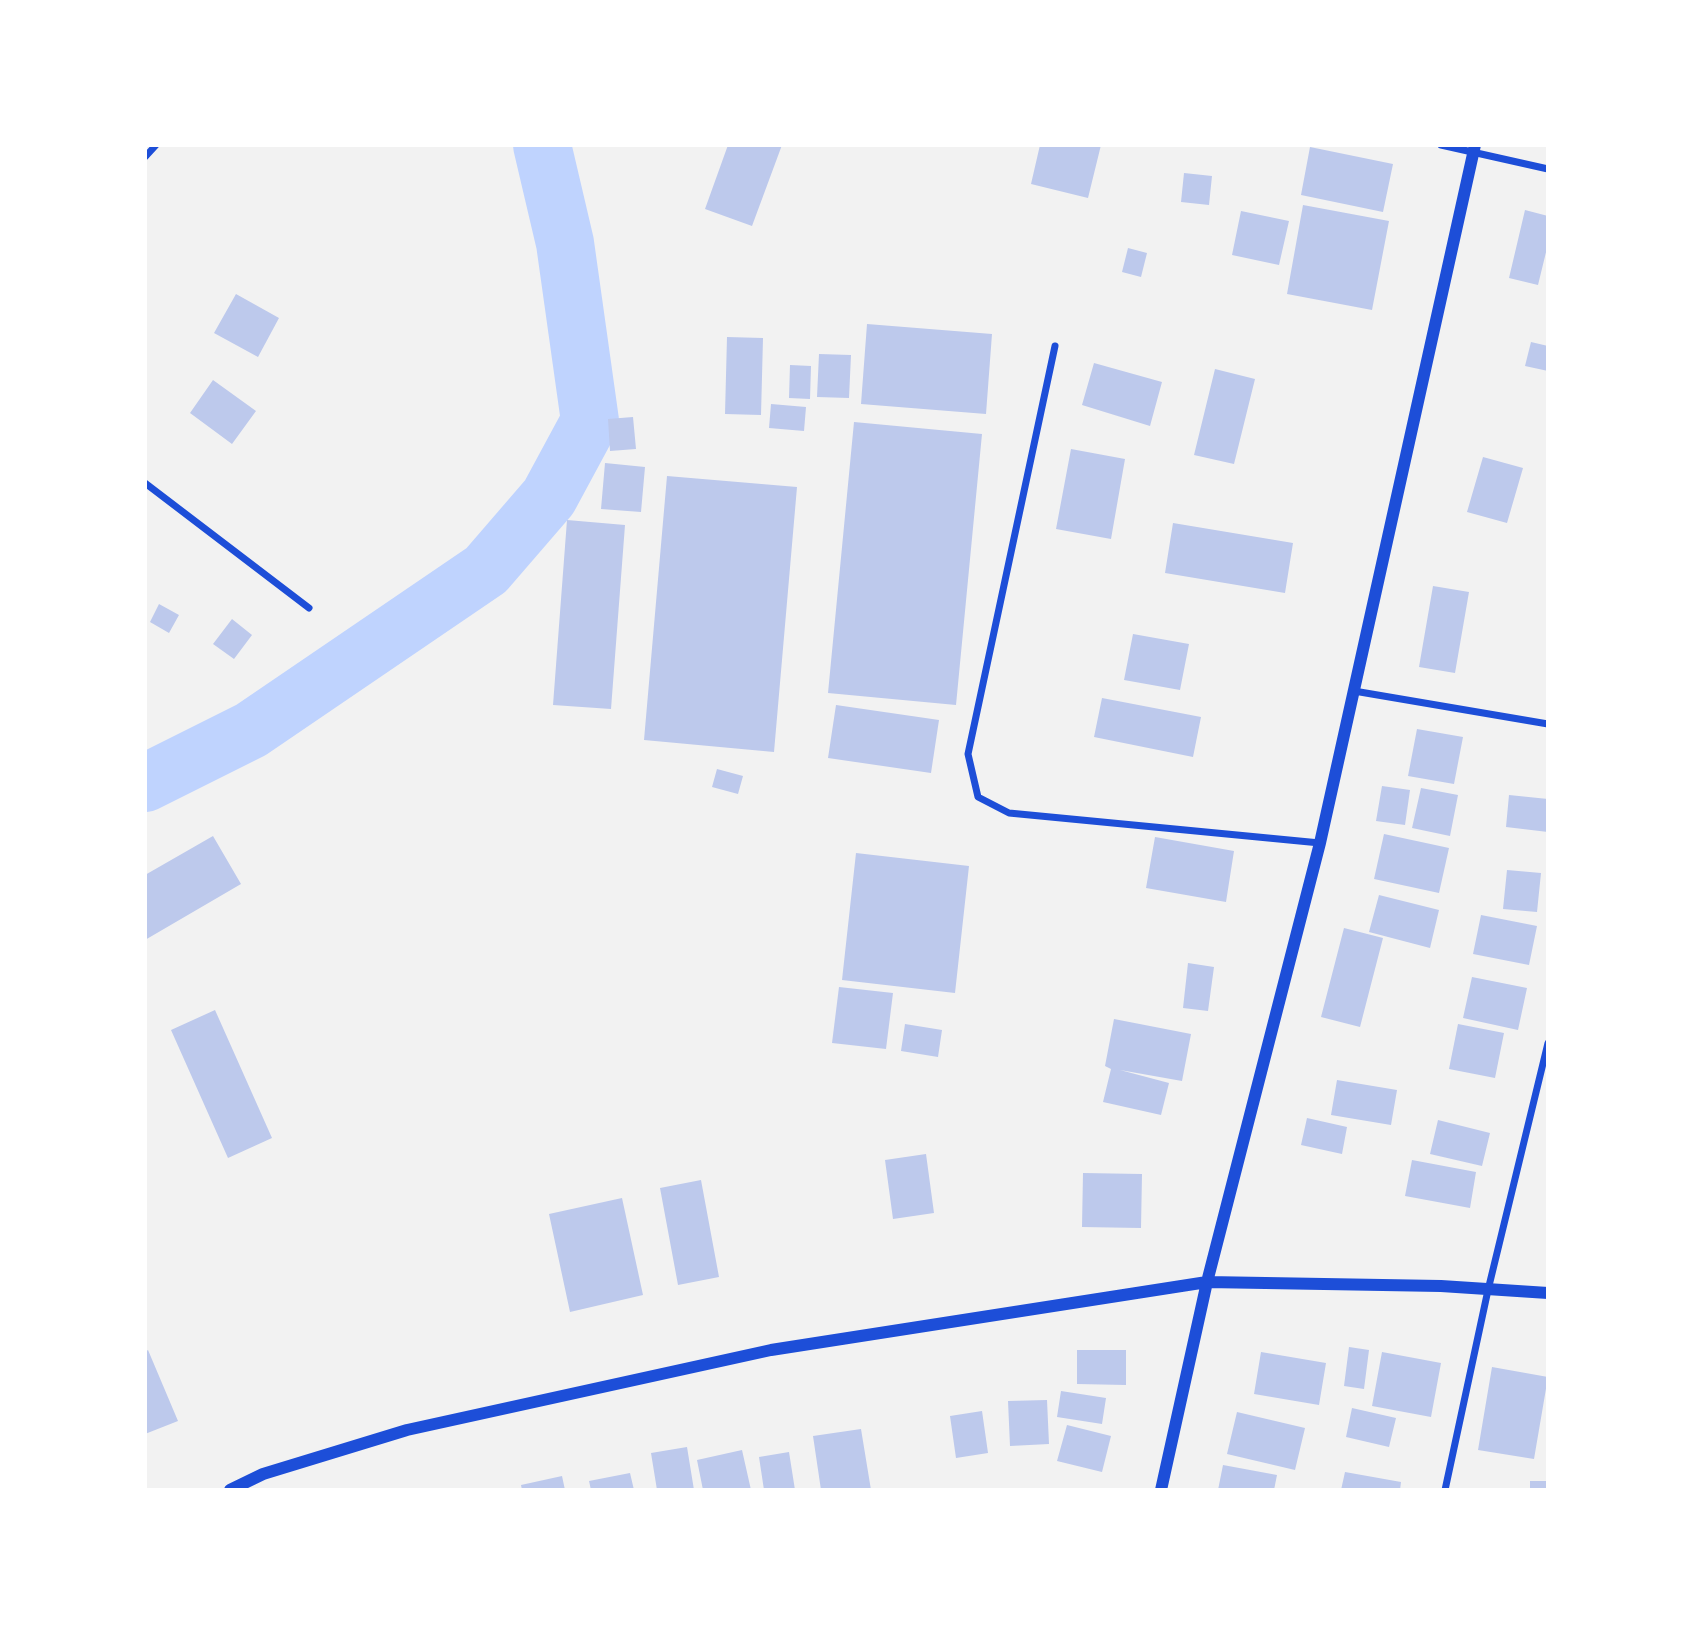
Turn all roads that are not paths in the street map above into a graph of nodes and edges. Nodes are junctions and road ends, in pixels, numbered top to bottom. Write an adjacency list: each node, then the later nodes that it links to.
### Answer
1 (156, 145): 4 (street)
2 (1441, 145): 3 (street)
3 (1474, 148): 5 (street); 9 (street)
4 (145, 157)
5 (1548, 169)
6 (1055, 346): 11 (street)
7 (145, 483): 8 (street)
8 (309, 608)
9 (1354, 691): 10 (street); 11 (street)
10 (1548, 724)
11 (1320, 843): 13 (street)
12 (1548, 1043): 14 (street)
13 (1207, 1282): 14 (street); 16 (street); 17 (street)
14 (1488, 1290): 15 (street); 18 (street)
15 (1548, 1293)
16 (230, 1490)
17 (1161, 1490)
18 (1445, 1490)

